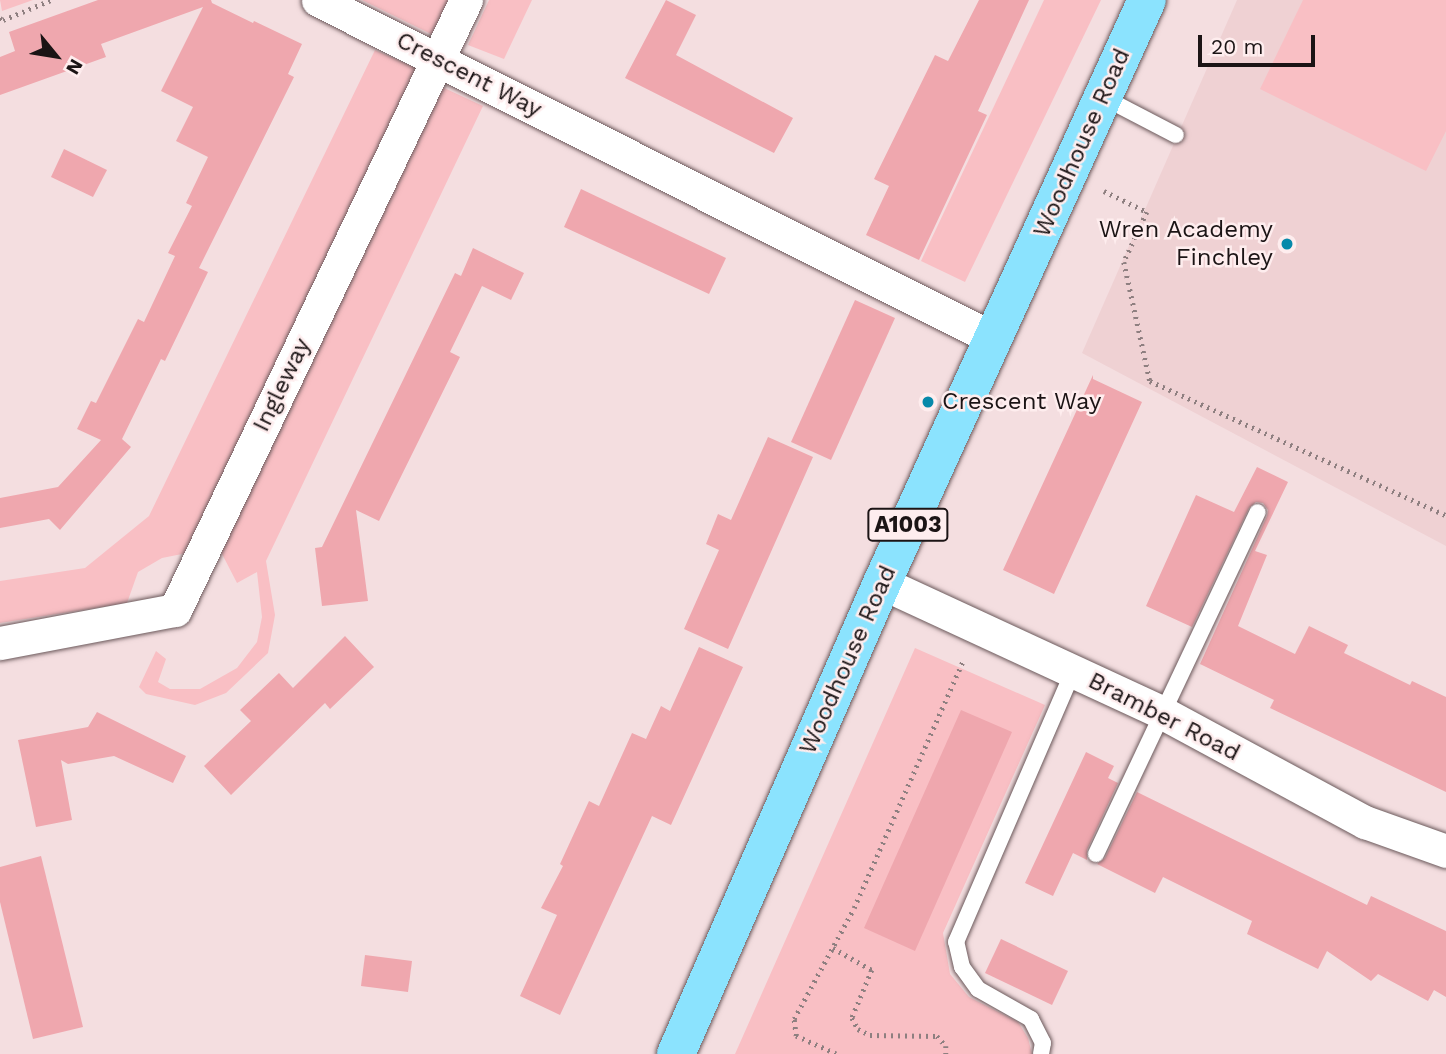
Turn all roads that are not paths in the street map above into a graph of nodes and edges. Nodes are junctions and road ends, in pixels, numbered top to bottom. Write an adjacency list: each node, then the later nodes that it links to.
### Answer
1 (318, 0): 4 (street, Crescent Way)
2 (466, 0): 4 (street, Ingleway)
3 (1147, 0): 5 (main road, Woodhouse Road / A1003)
4 (438, 60): 7 (street, Crescent Way); 10 (street, Ingleway)
5 (1103, 97): 6 (lane); 7 (main road, Woodhouse Road / A1003)
6 (1176, 135)
7 (994, 339): 9 (main road, Woodhouse Road / A1003)
8 (1258, 512): 12 (lane)
9 (881, 583): 11 (street, Bramber Road); 15 (main road, Woodhouse Road / A1003)
10 (0, 643)
11 (1073, 671): 12 (street, Bramber Road); 16 (lane)
12 (1163, 713): 13 (street, Bramber Road); 14 (lane)
13 (1446, 851)
14 (1096, 854)
15 (676, 1054)
16 (1041, 1054)

